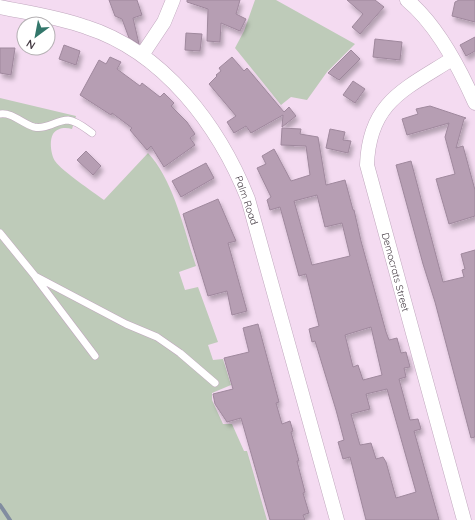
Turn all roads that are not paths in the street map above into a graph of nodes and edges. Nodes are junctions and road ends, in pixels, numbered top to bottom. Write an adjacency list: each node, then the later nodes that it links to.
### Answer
1 (173, 0): 4 (street)
2 (417, 3): 5 (street)
3 (0, 8): 4 (street, Palm Road)
4 (142, 55): 13 (street, Palm Road)
5 (452, 59): 6 (street); 14 (street, Democrats Street)
6 (475, 103)
7 (0, 114): 8 (lane)
8 (92, 133)
9 (0, 233): 10 (lane)
10 (35, 276): 11 (lane); 12 (lane)
11 (95, 356)
12 (215, 383)
13 (337, 520)
14 (464, 520)

